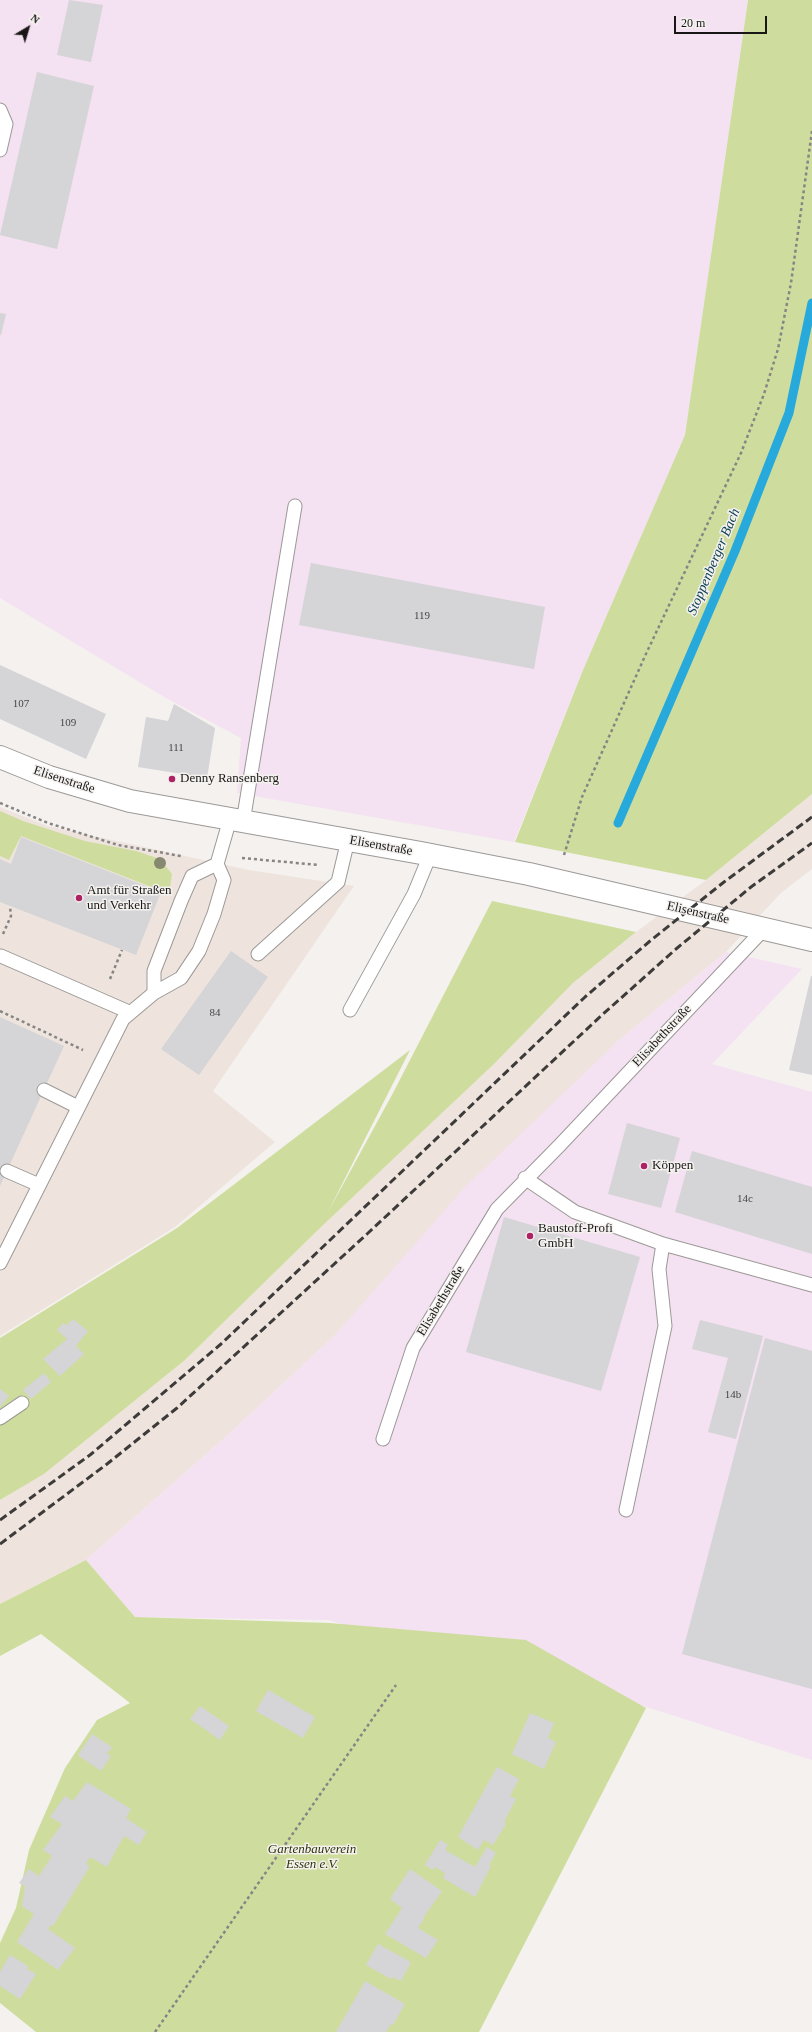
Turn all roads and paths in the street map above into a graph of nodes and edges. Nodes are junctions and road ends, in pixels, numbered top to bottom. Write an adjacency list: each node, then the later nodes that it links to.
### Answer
1 (0, 110): 3 (lane)
2 (812, 131): 10 (path)
3 (0, 150)
4 (295, 506): 6 (lane)
5 (0, 757): 6 (street, Elisenstraße)
6 (237, 821): 7 (street, Elisenstraße); 9 (lane)
7 (348, 840): 8 (street, Elisenstraße); 16 (lane)
8 (430, 855): 10 (street, Elisenstraße); 20 (lane)
9 (217, 864): 18 (lane); 18 (lane)
10 (559, 881): 12 (street, Elisenstraße)
11 (10, 907): 13 (path)
12 (764, 929): 14 (street); 27 (lane, Elisabethstraße)
13 (3, 936)
14 (812, 940)
15 (122, 950): 19 (path)
16 (258, 954)
17 (1, 956): 19 (lane)
18 (154, 993): 22 (lane)
19 (102, 999): 22 (lane)
20 (350, 1010)
21 (0, 1011): 23 (path)
22 (129, 1012): 23 (lane)
23 (102, 1059): 25 (lane)
24 (44, 1090): 25 (lane)
25 (78, 1107): 28 (lane)
26 (7, 1171): 28 (lane)
27 (525, 1178): 29 (lane); 34 (lane, Elisabethstraße)
28 (39, 1185): 30 (lane)
29 (663, 1244): 31 (lane); 35 (lane)
30 (1, 1257)
31 (812, 1285)
32 (22, 1403): 33 (lane)
33 (0, 1418)
34 (383, 1439)
35 (626, 1510)
36 (396, 1685): 37 (path)
37 (155, 2032)

